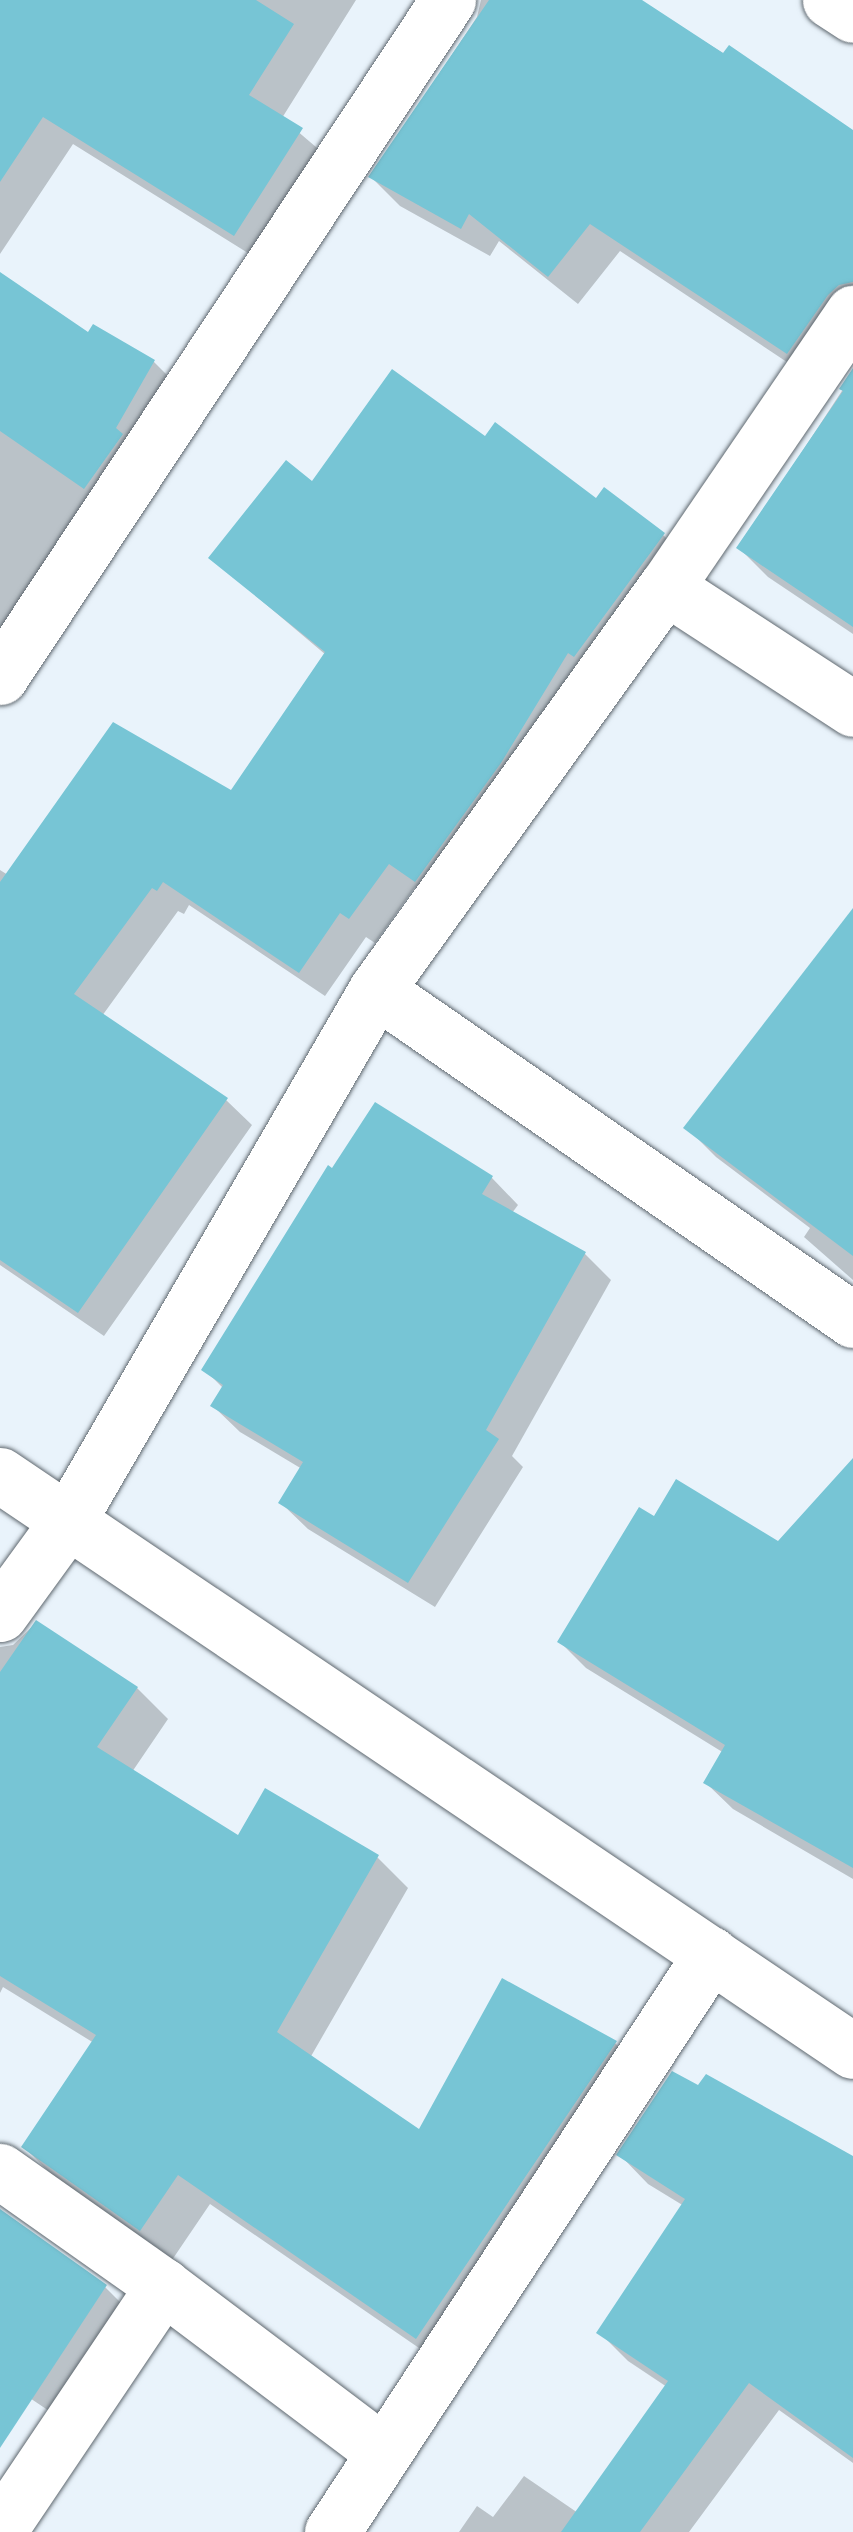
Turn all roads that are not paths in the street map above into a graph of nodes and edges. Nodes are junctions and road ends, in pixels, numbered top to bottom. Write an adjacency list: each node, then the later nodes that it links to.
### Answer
1 (448, 0): 6 (street)
2 (830, 0): 3 (street)
3 (853, 15)
4 (853, 313): 5 (street)
5 (666, 587): 7 (street); 8 (street)
6 (0, 677)
7 (853, 709)
8 (376, 990): 9 (street); 11 (street)
9 (853, 1320)
10 (0, 1475): 11 (street)
11 (68, 1519): 12 (street); 13 (street)
12 (0, 1614)
13 (712, 1954): 14 (street); 17 (street)
14 (853, 2051)
15 (0, 2171): 16 (street)
16 (164, 2286): 17 (street); 18 (street)
17 (382, 2452): 19 (street)
18 (0, 2529)
19 (332, 2532)

